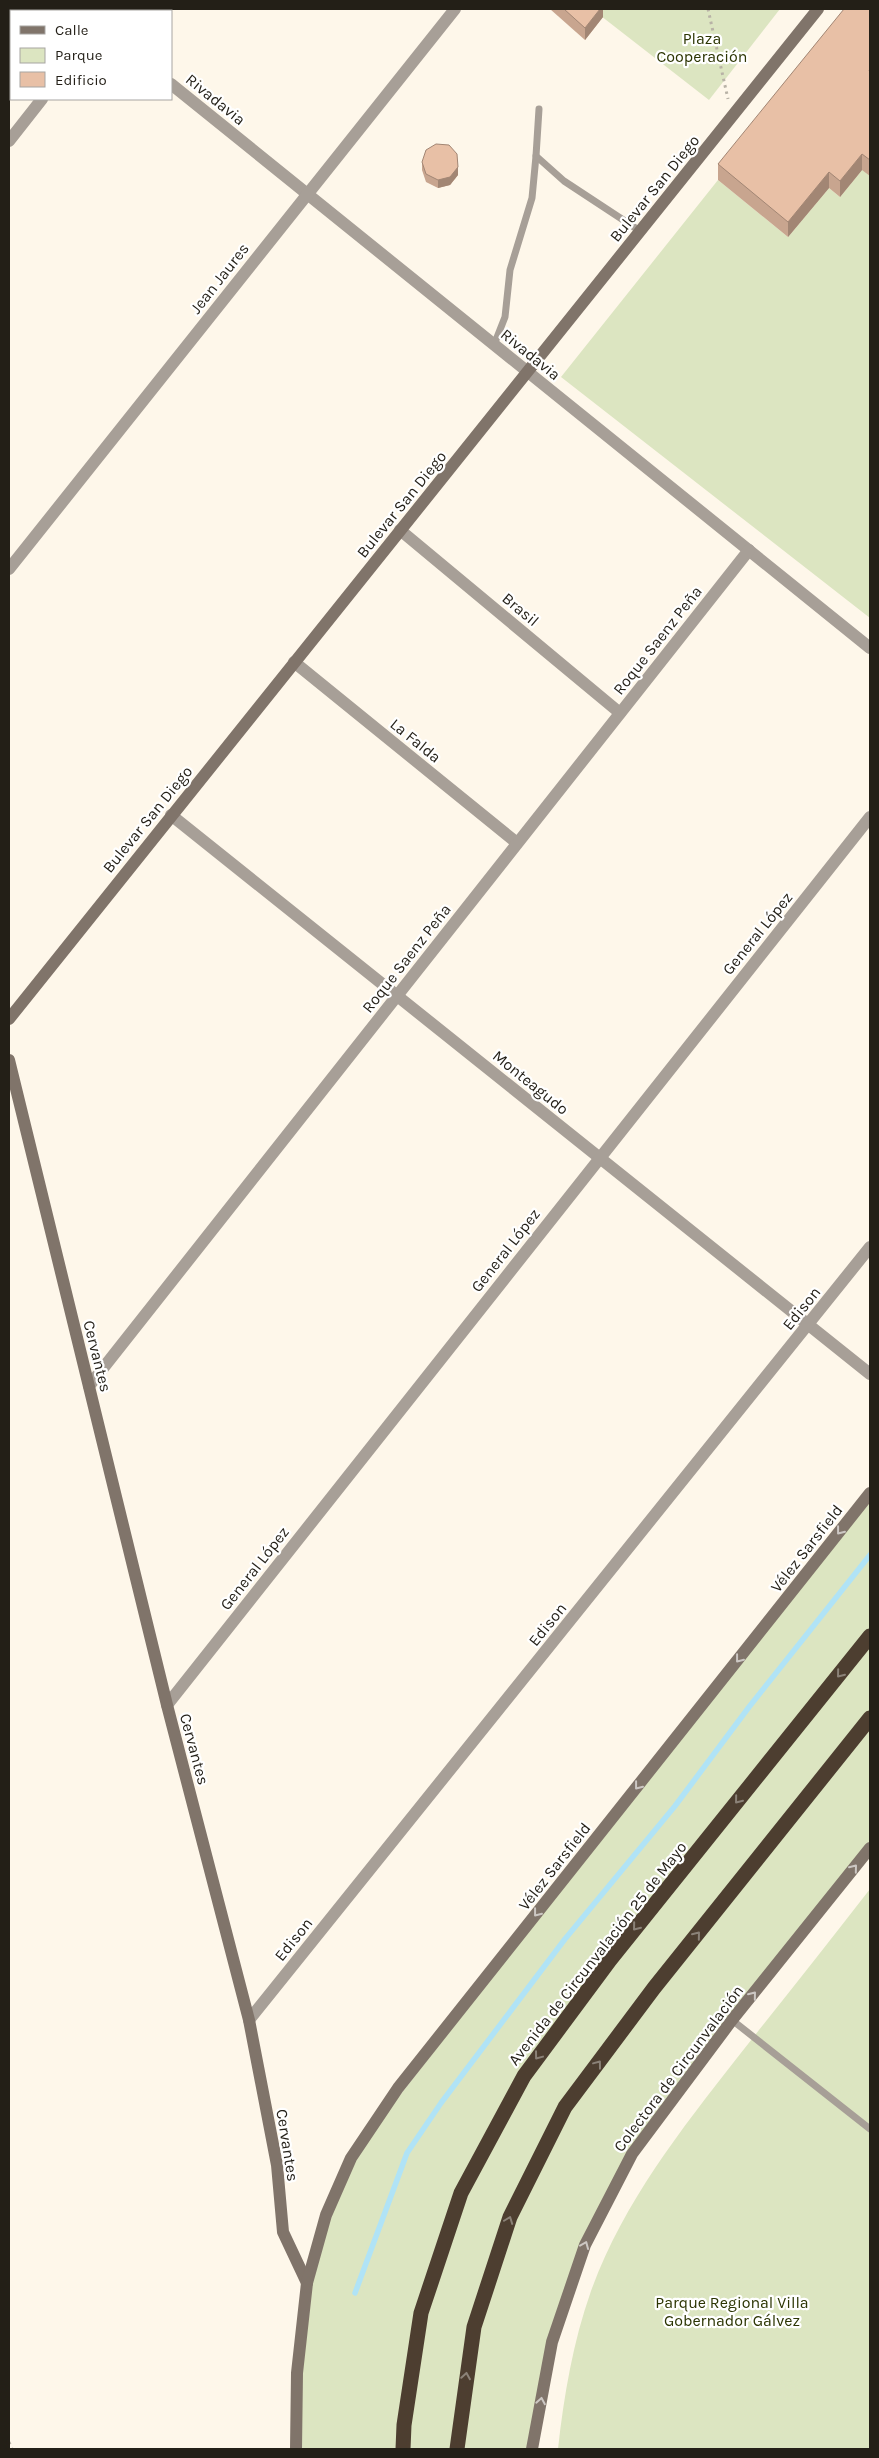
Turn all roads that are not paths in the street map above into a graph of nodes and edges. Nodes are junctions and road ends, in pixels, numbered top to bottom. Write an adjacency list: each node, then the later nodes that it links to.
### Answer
1 (455, 9): 8 (street, Jean Jaures)
2 (818, 9): 9 (street, Bulevar San Diego)
3 (172, 85): 8 (street, Rivadavia)
4 (41, 100): 6 (street)
5 (539, 109): 7 (lane)
6 (9, 141)
7 (536, 156): 9 (lane); 10 (lane)
8 (307, 194): 10 (street, Rivadavia); 14 (street, Jean Jaures)
9 (640, 231): 11 (street, Bulevar San Diego)
10 (494, 345): 11 (street, Rivadavia)
11 (527, 372): 12 (street, Bulevar San Diego); 13 (street, Rivadavia)
12 (400, 530): 16 (street, Bulevar San Diego); 17 (street, Brasil)
13 (749, 550): 15 (street, Rivadavia); 17 (street, Roque Saenz Peña)
14 (9, 569)
15 (870, 648)
16 (294, 662): 18 (street, Bulevar San Diego); 20 (street, La Falda)
17 (620, 714): 20 (street, Roque Saenz Peña)
18 (171, 815): 21 (street, Monteagudo); 22 (street, Bulevar San Diego)
19 (870, 817): 24 (street, General López)
20 (517, 843): 21 (street, Roque Saenz Peña)
21 (397, 996): 24 (street, Monteagudo); 28 (street, Roque Saenz Peña)
22 (9, 1019)
23 (9, 1060): 28 (street, Cervantes)
24 (599, 1157): 26 (street, Monteagudo); 31 (street, General López)
25 (870, 1247): 26 (street, Edison)
26 (808, 1324): 27 (street, Monteagudo); 34 (street, Edison)
27 (870, 1374)
28 (89, 1386): 31 (street, Cervantes)
29 (870, 1493): 37 (street, Vélez Sarsfield, one-way to 37)
30 (870, 1636): 39 (highway, Avenida de Circunvalación 25 de Mayo, one-way to 39)
31 (167, 1704): 34 (street, Cervantes)
32 (870, 1718): 40 (highway, one-way to 32)
33 (870, 1848): 35 (street, Colectora de Circunvalación, one-way to 33)
34 (249, 2020): 37 (street, Cervantes)
35 (732, 2020): 36 (lane); 41 (street, Colectora de Circunvalación, one-way to 35)
36 (870, 2129)
37 (307, 2283): 38 (street)
38 (296, 2449)
39 (403, 2449)
40 (457, 2449)
41 (532, 2449)

